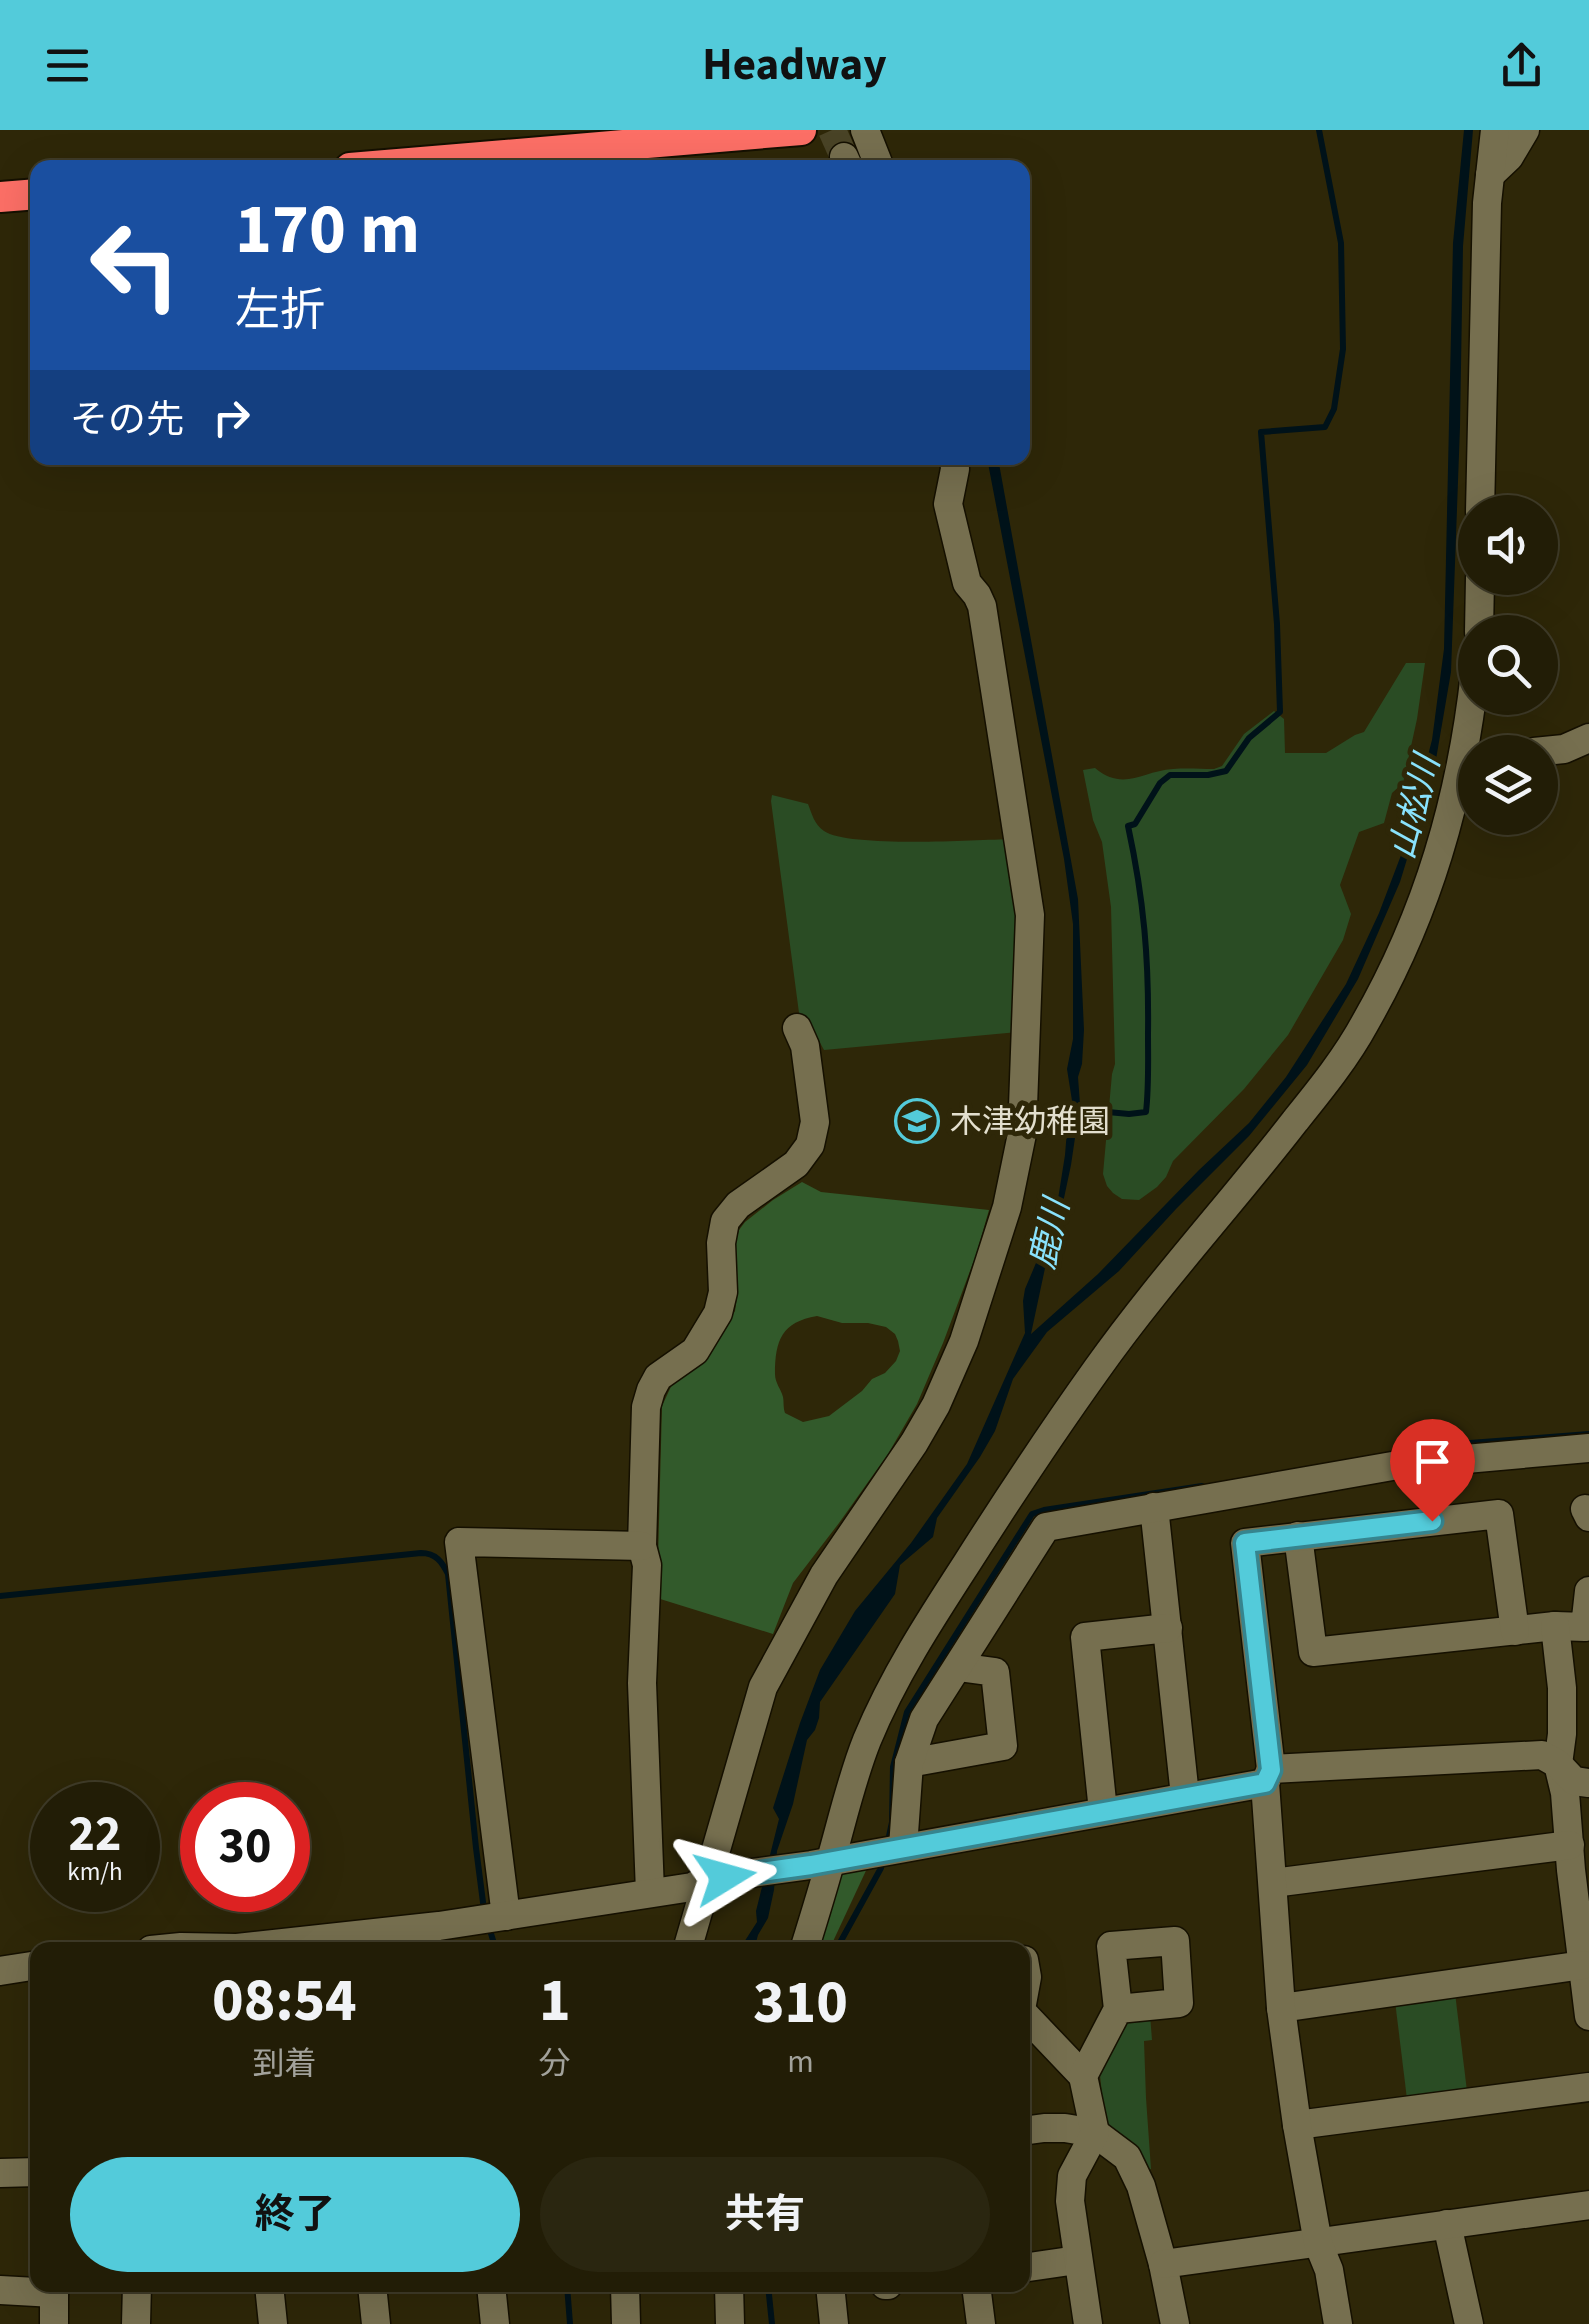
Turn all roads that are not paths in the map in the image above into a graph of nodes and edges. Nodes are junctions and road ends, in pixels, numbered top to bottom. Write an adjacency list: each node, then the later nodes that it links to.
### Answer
1 (801, 130): 5 (highway)
2 (864, 130): 6 (street)
3 (1496, 130): 7 (street)
4 (1525, 130): 7 (street)
5 (445, 160)
6 (877, 160)
7 (1490, 175): 11 (street)
8 (30, 195): 9 (highway)
9 (0, 197)
10 (955, 465): 36 (street)
11 (1480, 495)
12 (1470, 715): 16 (street)
13 (1589, 738): 14 (street)
14 (1558, 750)
15 (1458, 803): 16 (street)
16 (1452, 810): 34 (street)
17 (797, 1028): 21 (street)
18 (1589, 1448): 19 (street)
19 (1154, 1507): 24 (street); 26 (street)
20 (1298, 1536): 25 (street); 25 (street); 29 (street)
21 (642, 1546): 38 (street); 39 (street)
22 (1589, 1592): 23 (street)
23 (1556, 1626): 25 (street); 28 (street)
24 (1168, 1628): 31 (street); 32 (street)
25 (1515, 1631)
26 (958, 1666): 27 (street); 27 (street)
27 (910, 1763): 33 (street)
28 (1558, 1764): 29 (street); 30 (street); 35 (street)
29 (1268, 1776): 31 (street); 37 (street)
30 (1589, 1782)
31 (1184, 1796): 32 (street)
32 (1103, 1811): 33 (street)
33 (903, 1847): 34 (street)
34 (821, 1862): 36 (street); 43 (street)
35 (1576, 1862): 37 (street); 44 (street)
36 (716, 1878): 38 (street); 42 (street)
37 (1273, 1883): 47 (street)
38 (650, 1892): 39 (street)
39 (494, 1918): 40 (street)
40 (441, 1938): 41 (street)
41 (372, 1942)
42 (690, 1942)
43 (806, 1942)
44 (1582, 1965): 47 (street); 49 (street)
45 (30, 1966): 46 (street)
46 (0, 1971)
47 (1280, 2008): 53 (street)
48 (1118, 2009): 51 (street)
49 (1589, 2016)
50 (1030, 2017): 51 (street)
51 (1084, 2076): 55 (street)
52 (1589, 2087): 53 (street)
53 (1298, 2125): 60 (street)
54 (1030, 2131): 55 (street)
55 (1095, 2133): 61 (street); 62 (street)
56 (30, 2172): 57 (street)
57 (0, 2173)
58 (1589, 2205): 59 (street)
59 (1447, 2224): 60 (street); 87 (street)
60 (1318, 2243): 62 (street); 86 (street)
61 (1077, 2260): 63 (street); 84 (street)
62 (1162, 2264): 85 (street)
63 (1030, 2267)
64 (30, 2289): 65 (street)
65 (0, 2290)
66 (54, 2292): 75 (street)
67 (138, 2292): 76 (street)
68 (270, 2292): 77 (street)
69 (373, 2292): 78 (street)
70 (491, 2292): 79 (street)
71 (625, 2292): 80 (street)
72 (729, 2292): 81 (street)
73 (831, 2292): 82 (street)
74 (977, 2292): 83 (street)
75 (54, 2324)
76 (136, 2324)
77 (273, 2324)
78 (376, 2324)
79 (495, 2324)
80 (626, 2324)
81 (730, 2324)
82 (834, 2324)
83 (981, 2324)
84 (1088, 2324)
85 (1174, 2324)
86 (1338, 2324)
87 (1469, 2324)

